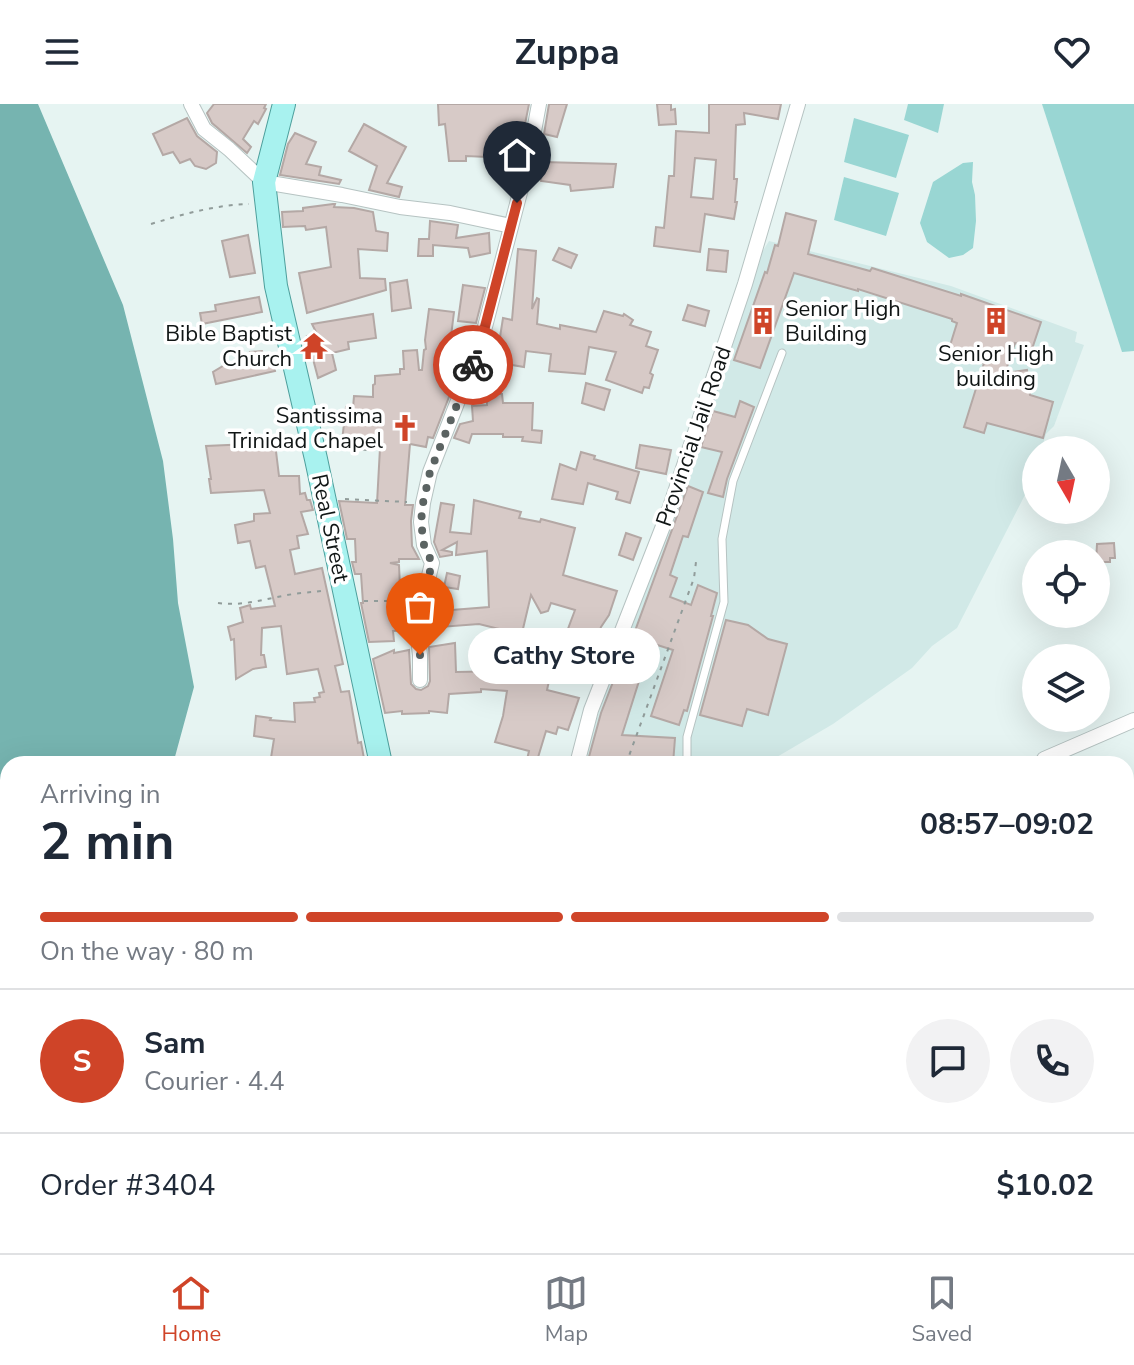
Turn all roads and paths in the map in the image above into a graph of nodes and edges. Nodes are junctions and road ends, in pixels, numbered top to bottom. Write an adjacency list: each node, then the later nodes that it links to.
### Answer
1 (191, 104): 5 (street)
2 (284, 104): 5 (main road, Real Street)
3 (539, 104): 7 (street)
4 (798, 104): 20 (street, Provincial Jail Road)
5 (265, 192): 6 (path); 7 (street); 9 (main road, Real Street)
6 (151, 224)
7 (511, 226): 12 (street)
8 (782, 353): 22 (lane)
9 (312, 443): 10 (path); 11 (main road, Real Street)
10 (367, 450)
11 (324, 498): 12 (path); 14 (main road, Real Street)
12 (423, 503): 15 (street)
13 (696, 562): 21 (path)
14 (345, 595): 15 (path); 16 (path); 19 (main road, Real Street)
15 (419, 601): 17 (street)
16 (218, 603)
17 (420, 680)
18 (1134, 720): 23 (street)
19 (379, 756)
20 (579, 756)
21 (629, 756)
22 (687, 756)
23 (1051, 756)

